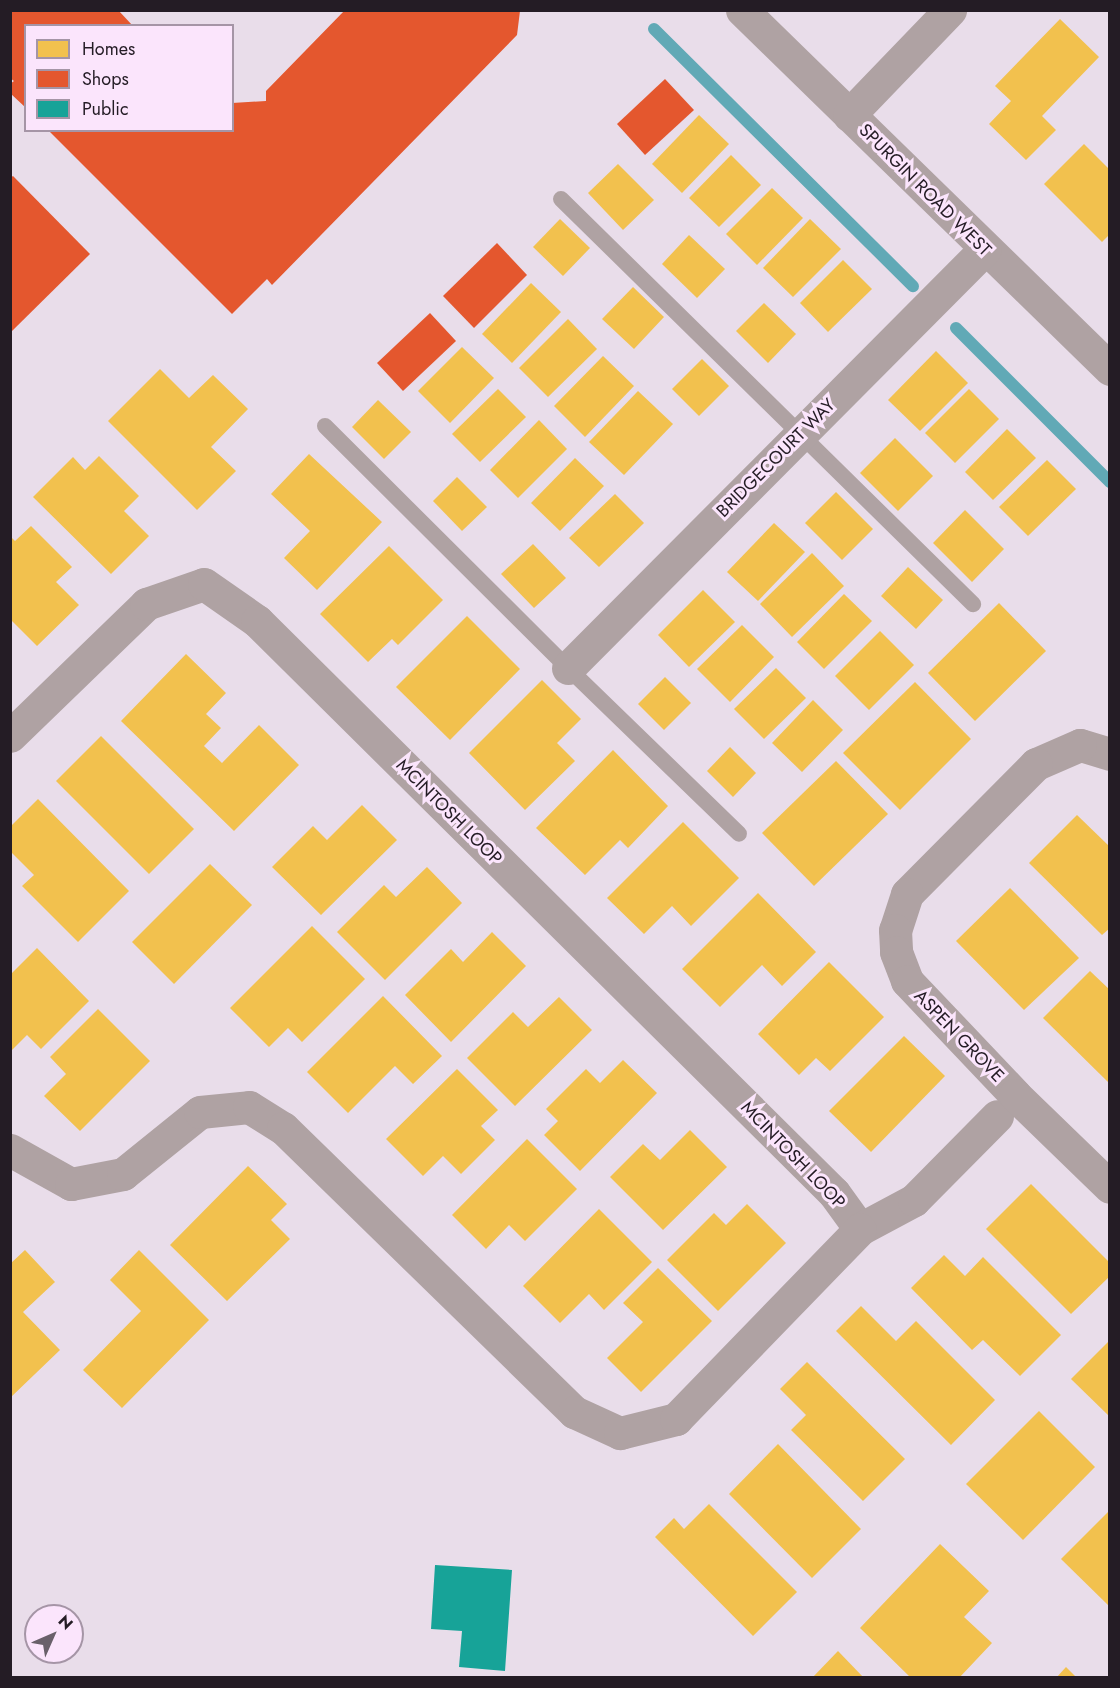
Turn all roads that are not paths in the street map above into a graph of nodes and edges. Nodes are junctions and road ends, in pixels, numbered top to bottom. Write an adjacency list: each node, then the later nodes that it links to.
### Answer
1 (742, 10): 3 (street, SPURGIN ROAD WEST)
2 (950, 10): 3 (street)
3 (849, 115): 5 (street, SPURGIN ROAD WEST)
4 (561, 199): 8 (lane)
5 (985, 249): 6 (street, SPURGIN ROAD WEST); 8 (street, BRIDGECOURT WAY)
6 (1110, 369)
7 (325, 426): 10 (lane)
8 (800, 433): 9 (lane); 10 (street, BRIDGECOURT WAY)
9 (973, 604)
10 (568, 668): 13 (lane)
11 (10, 736): 17 (street, MCINTOSH LOOP)
12 (1110, 754): 16 (street, ASPEN GROVE)
13 (739, 834)
14 (998, 1116): 17 (street)
15 (10, 1150): 17 (street)
16 (1110, 1186)
17 (860, 1229)

